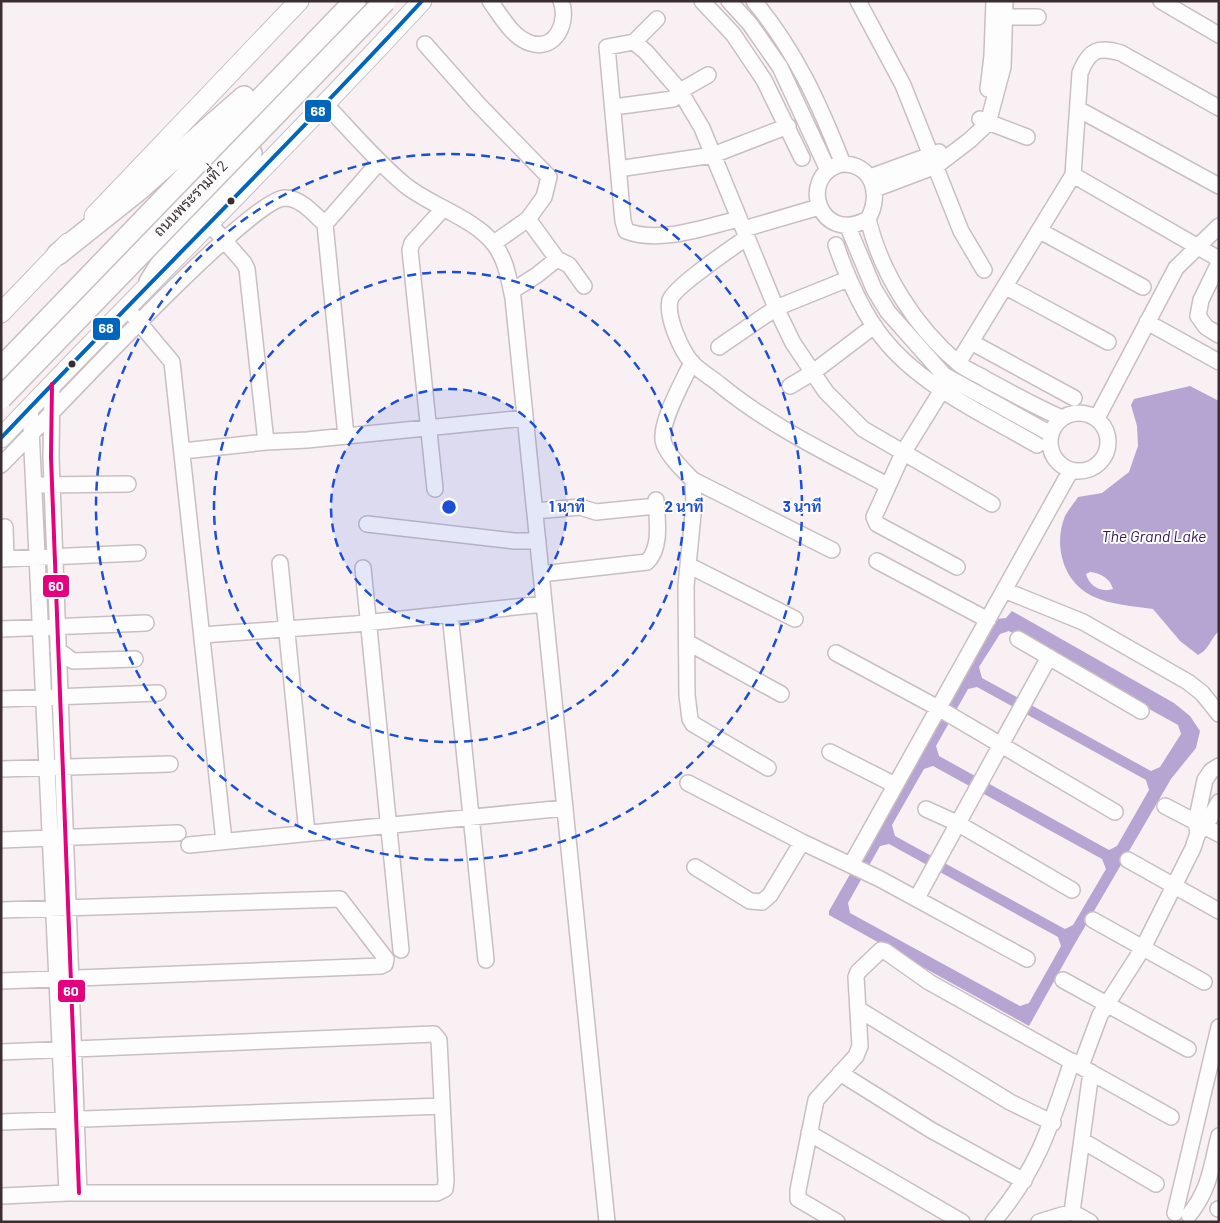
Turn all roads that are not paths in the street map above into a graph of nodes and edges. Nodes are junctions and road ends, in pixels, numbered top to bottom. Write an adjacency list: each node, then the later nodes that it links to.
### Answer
1 (298, 1): 57 (main road)
2 (336, 1): 24 (highway)
3 (355, 1): 82 (highway)
4 (379, 1): 29 (highway, ถนนพระรามที่ 2)
5 (385, 1): 88 (highway, bridge)
6 (422, 1): 25 (main road, ถนนพระรามที่ 2)
7 (490, 1): 8 (street)
8 (560, 1)
9 (702, 1): 31 (street)
10 (729, 1): 39 (street)
11 (754, 1): 37 (street)
12 (858, 1): 35 (street)
13 (994, 1): 16 (street)
14 (1005, 1): 16 (street)
15 (1161, 1): 19 (street)
16 (1000, 17): 17 (street); 30 (street)
17 (1038, 17)
18 (656, 19): 20 (street)
19 (1219, 35)
20 (634, 42): 23 (street); 26 (street)
21 (425, 44): 45 (street)
22 (708, 75): 23 (street)
23 (680, 91): 26 (street); 33 (street)
24 (244, 97): 57 (highway); 77 (highway)
25 (326, 105): 36 (street); 47 (main road, ถนนพระรามที่ 2)
26 (614, 107): 38 (street)
27 (1219, 108): 28 (street)
28 (1078, 109): 40 (street); 42 (street)
29 (272, 112): 63 (highway); 87 (highway, ถนนพระรามที่ 2)
30 (983, 121): 32 (street); 35 (street)
31 (788, 126): 33 (street); 34 (street)
32 (1027, 137)
33 (713, 155): 38 (street); 51 (street)
34 (802, 158)
35 (934, 161): 41 (street); 61 (street)
36 (379, 162): 44 (street); 48 (street)
37 (843, 164): 39 (street); 41 (street)
38 (618, 168): 51 (street)
39 (828, 170): 43 (street)
40 (1073, 175): 52 (street); 56 (street)
41 (872, 183): 46 (street)
42 (1219, 186)
43 (820, 207): 50 (street); 51 (street)
44 (443, 209): 54 (street); 95 (street)
45 (528, 219): 54 (street); 58 (street)
46 (868, 219): 50 (street); 81 (street)
47 (209, 223): 53 (street); 63 (main road, ถนนพระรามที่ 2)
48 (325, 224): 53 (street); 98 (street)
49 (1219, 226): 56 (street)
50 (848, 227): 96 (street)
51 (743, 229): 69 (street); 79 (street)
52 (1040, 231): 65 (street); 66 (street)
53 (223, 241): 72 (street); 100 (street)
54 (494, 243): 67 (street)
55 (836, 245): 62 (street)
56 (1200, 247): 59 (street); 71 (street)
57 (58, 254): 70 (main road)
58 (557, 259): 64 (street); 67 (street)
59 (1219, 259)
60 (1219, 263): 74 (street)
61 (984, 270)
62 (848, 279): 69 (street); 73 (street)
63 (150, 282): 68 (main road, ถนนพระรามที่ 2)
64 (584, 286)
65 (1006, 287): 75 (street); 76 (street)
66 (1144, 287)
67 (512, 291): 92 (street)
68 (126, 307): 72 (street); 84 (main road, ถนนพระรามที่ 2)
69 (776, 308): 78 (street); 83 (street)
70 (1, 313)
71 (1147, 322): 80 (street); 94 (street)
72 (139, 323): 91 (street); 102 (street)
73 (874, 326): 83 (street); 86 (street)
74 (1219, 335)
75 (1108, 342)
76 (973, 343): 81 (street); 89 (street)
77 (1, 347)
78 (719, 347)
79 (692, 362): 108 (street); 112 (street)
80 (1219, 362)
81 (958, 363): 93 (street)
82 (1, 368)
83 (812, 372): 85 (street); 103 (street)
84 (52, 384): 90 (main road, ถนนพระรามที่ 2); 91 (street)
85 (790, 386)
86 (942, 390): 101 (street); 103 (street)
87 (1, 394)
88 (1, 398)
89 (1074, 398)
90 (30, 407): 97 (street); 99 (main road, ถนนพระรามที่ 2)
91 (50, 416): 97 (street); 104 (street)
92 (525, 418): 95 (street); 115 (street)
93 (1062, 418): 94 (street); 96 (street)
94 (1097, 418): 107 (street)
95 (429, 428): 98 (street); 113 (street)
96 (1051, 434): 107 (street)
97 (31, 435): 105 (street); 106 (street)
98 (346, 436): 100 (street)
99 (1, 438)
100 (266, 442): 102 (street)
101 (1037, 444)
102 (183, 450): 141 (street)
103 (903, 454): 112 (street); 114 (street)
104 (51, 457): 105 (street); 109 (street)
105 (31, 459): 111 (street)
106 (1, 465)
107 (1071, 470): 130 (street)
108 (693, 480): 119 (street); 126 (street)
109 (52, 484): 110 (street); 111 (street); 121 (street)
110 (128, 484)
111 (32, 486): 122 (street)
112 (887, 486): 127 (street)
113 (435, 489)
114 (992, 504)
115 (535, 511): 118 (street); 129 (street)
116 (367, 524): 118 (street)
117 (5, 527): 123 (street)
118 (538, 541): 129 (street)
119 (832, 550)
120 (138, 553): 121 (street)
121 (54, 556): 122 (street); 137 (street)
122 (36, 557): 123 (street); 138 (street)
123 (3, 559)
124 (876, 561): 134 (street)
125 (280, 563): 140 (street)
126 (688, 565): 133 (street); 143 (street)
127 (957, 567)
128 (363, 568): 135 (street)
129 (541, 574): 131 (street)
130 (1004, 590): 134 (street); 155 (street)
131 (544, 604): 132 (street); 168 (street)
132 (450, 614): 135 (street); 171 (street)
133 (795, 619)
134 (988, 620): 153 (street)
135 (369, 621): 140 (street); 173 (street)
136 (146, 623): 137 (street)
137 (57, 626): 138 (street); 144 (street)
138 (39, 628): 139 (street); 151 (street)
139 (1, 629)
140 (286, 630): 141 (street); 176 (street)
141 (202, 636): 180 (street)
142 (1018, 639): 146 (street)
143 (687, 642): 149 (street); 162 (street)
144 (58, 650): 147 (street); 150 (street)
145 (836, 653): 153 (street)
146 (1049, 657): 154 (street); 156 (street)
147 (135, 659)
148 (158, 693): 150 (street)
149 (780, 694)
150 (60, 695): 151 (street); 160 (street)
151 (43, 697): 152 (street); 161 (street)
152 (1, 699)
153 (940, 709): 156 (street); 165 (street)
154 (1141, 711)
155 (1219, 714)
156 (1001, 746): 170 (street); 172 (street)
157 (830, 752): 165 (street)
158 (170, 764): 160 (street)
159 (1219, 766): 174 (street)
160 (63, 767): 161 (street); 177 (street)
161 (46, 768): 163 (street); 178 (street)
162 (768, 768)
163 (1, 769)
164 (688, 783): 181 (street)
165 (895, 785): 184 (street)
166 (1219, 802): 174 (street)
167 (1165, 806): 174 (street)
168 (565, 808): 171 (street); 223 (street)
169 (926, 809): 172 (street)
170 (1115, 812)
171 (470, 818): 173 (street); 196 (street)
172 (957, 823): 187 (street); 188 (street)
173 (389, 826): 176 (street); 194 (street)
174 (1205, 829): 186 (street)
175 (178, 833): 177 (street)
176 (307, 833): 180 (street)
177 (65, 837): 178 (street); 189 (street)
178 (50, 838): 179 (street); 189 (street)
179 (1, 840)
180 (224, 841): 182 (street)
181 (802, 842): 184 (street); 185 (street)
182 (189, 845)
183 (1128, 860): 186 (street)
184 (852, 866): 188 (street)
185 (695, 867)
186 (1175, 886): 191 (street); 193 (street)
187 (1072, 890)
188 (917, 898): 195 (street)
189 (61, 907): 190 (street); 197 (street); 197 (street)
190 (1, 910)
191 (1219, 911)
192 (1093, 920): 193 (street)
193 (1143, 948): 200 (street); 201 (street)
194 (401, 950)
195 (1027, 959)
196 (486, 960)
197 (64, 979): 199 (street); 204 (street)
198 (1063, 980): 201 (street)
199 (1, 981)
200 (1204, 982)
201 (1106, 1003): 205 (street); 207 (street)
202 (858, 1009): 207 (street); 208 (street); 213 (street)
203 (1219, 1027): 222 (street)
204 (67, 1049): 206 (street); 209 (street); 211 (street)
205 (1188, 1049)
206 (1, 1052)
207 (1082, 1066): 210 (street); 213 (street); 216 (street)
208 (840, 1073): 214 (street); 217 (street)
209 (442, 1106): 211 (street); 219 (street)
210 (1171, 1117)
211 (70, 1119): 212 (street); 219 (street)
212 (1, 1122)
213 (1053, 1123): 217 (street)
214 (810, 1133): 224 (street); 225 (street)
215 (1219, 1136): 222 (street)
216 (1083, 1141): 218 (street); 221 (street)
217 (1024, 1181): 226 (street)
218 (1156, 1184)
219 (73, 1193): 220 (street)
220 (2, 1196)
221 (1072, 1212): 227 (street); 228 (street)
222 (1181, 1218)
223 (607, 1222)
224 (837, 1222)
225 (962, 1222)
226 (993, 1222)
227 (1039, 1222)
228 (1090, 1222)

